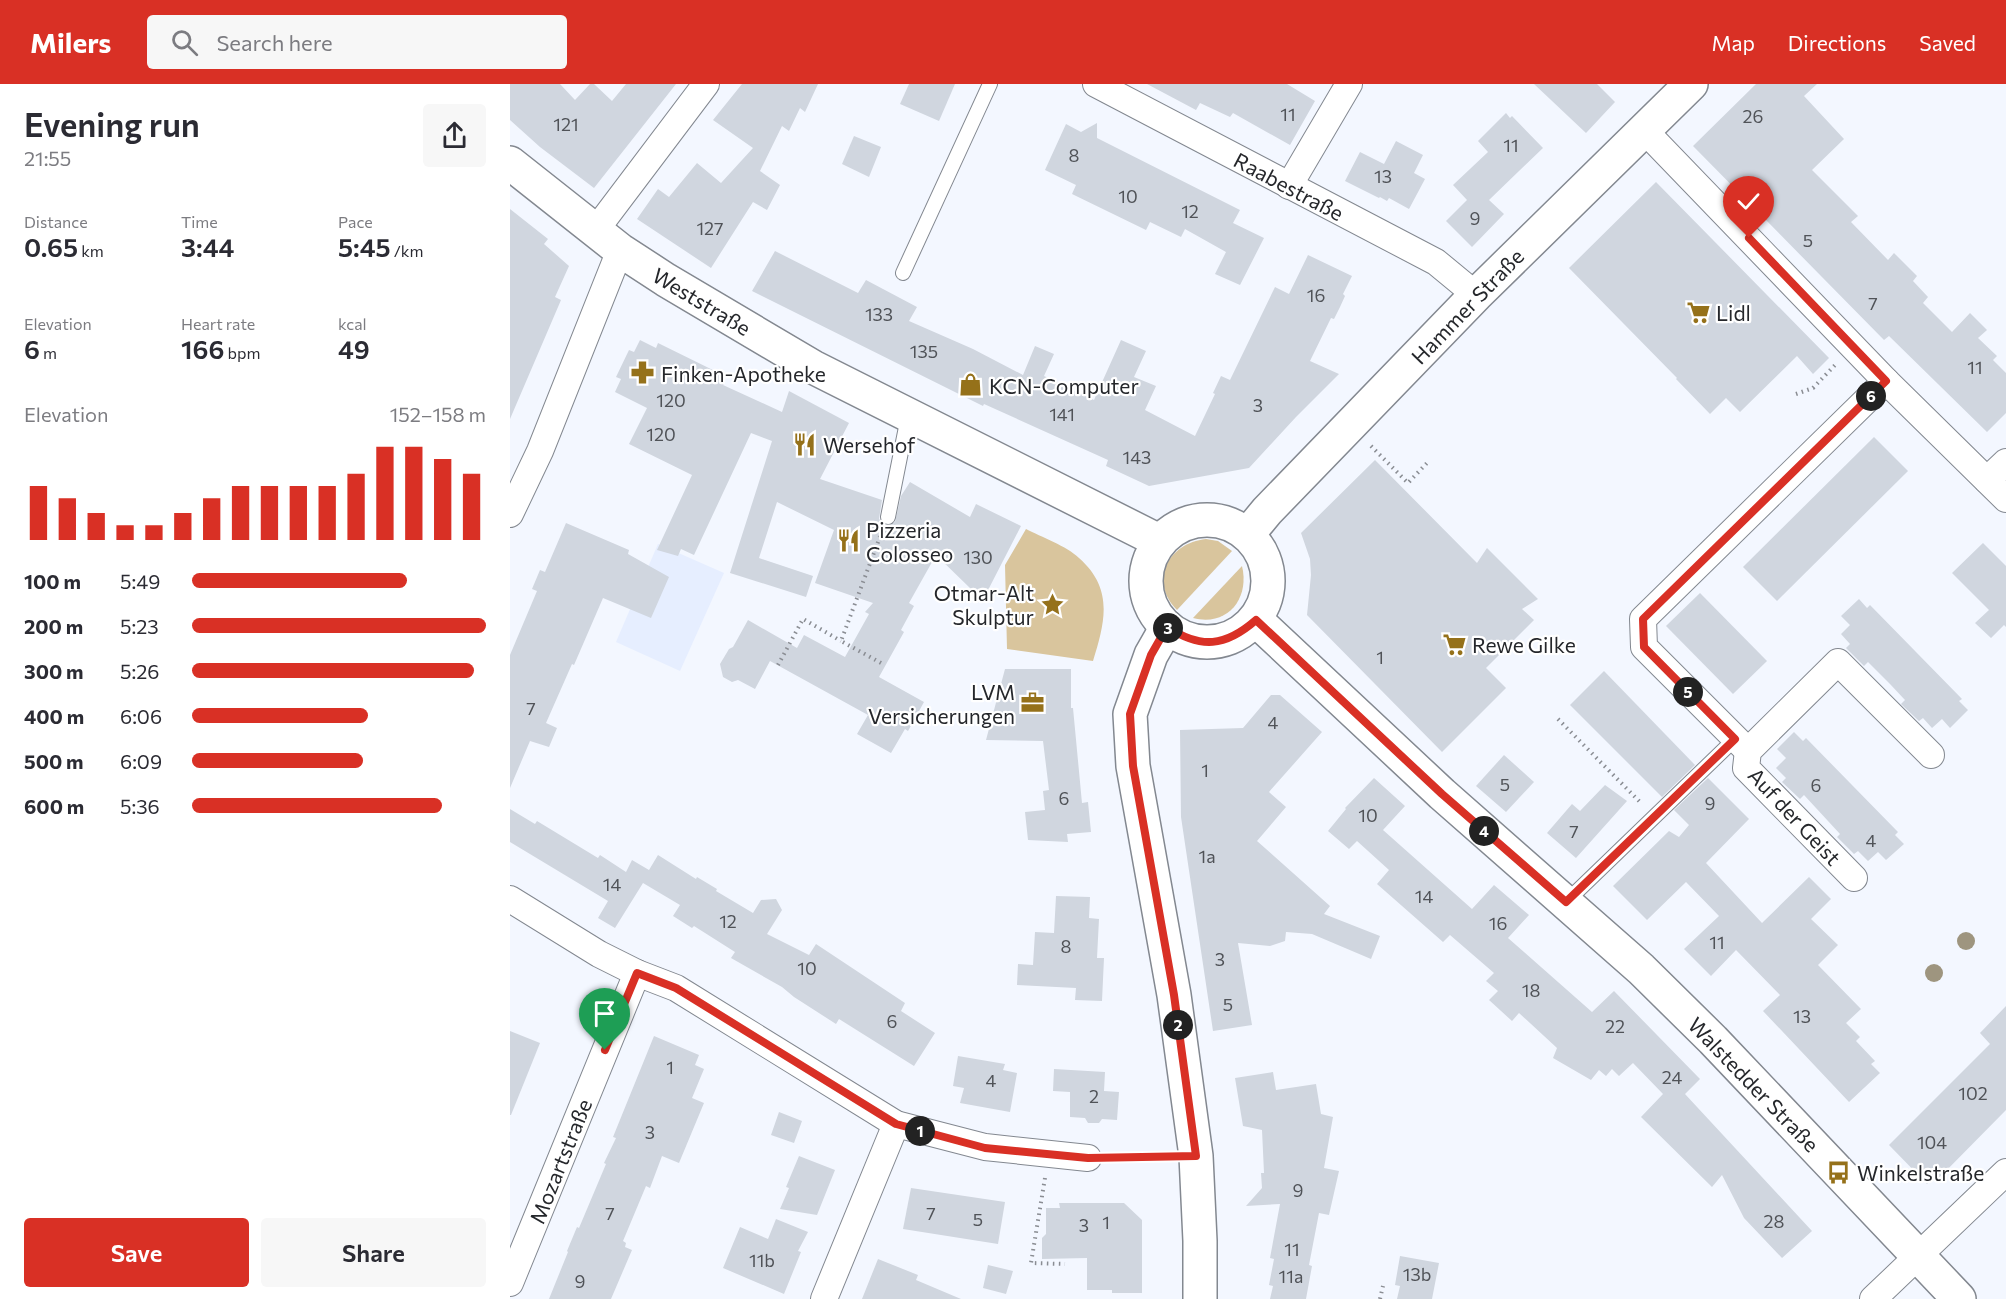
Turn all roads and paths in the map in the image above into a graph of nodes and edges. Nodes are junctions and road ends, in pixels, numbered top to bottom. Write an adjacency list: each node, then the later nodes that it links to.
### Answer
1 (706, 84): 9 (street)
2 (990, 84): 10 (lane)
3 (1096, 84): 8 (street, Raabestraße)
4 (1349, 84): 8 (street)
5 (1691, 84): 6 (main road, Hammer Straße)
6 (1644, 130): 11 (main road, Hammer Straße); 12 (street)
7 (510, 163): 9 (main road, Weststraße)
8 (1289, 186): 11 (street, Raabestraße)
9 (608, 240): 15 (main road, Weststraße); 21 (street)
10 (903, 273)
11 (1476, 295): 23 (main road, Hammer Straße)
12 (1853, 346): 13 (street); 14 (path)
13 (1886, 381): 19 (street); 31 (street, Auf der Geist)
14 (1796, 394)
15 (908, 417): 22 (lane); 24 (main road, Weststraße)
16 (1376, 451): 18 (path)
17 (2006, 462): 19 (street)
18 (1427, 463)
19 (1987, 480): 20 (street)
20 (2006, 499)
21 (510, 514)
22 (888, 517): 27 (path)
23 (1248, 534): 24 (main road); 25 (main road)
24 (1159, 541): 26 (main road)
25 (1256, 620): 26 (main road); 36 (main road, Walstedder Straße)
26 (1167, 627): 40 (main road)
27 (841, 641): 28 (path); 29 (path)
28 (881, 663)
29 (778, 665)
30 (1558, 719): 33 (path)
31 (1742, 745): 32 (street, Auf der Geist); 33 (lane); 34 (street, Auf der Geist)
32 (1931, 755)
33 (1655, 817): 36 (lane)
34 (1854, 878)
35 (510, 899): 37 (street)
36 (1566, 902): 43 (main road, Walstedder Straße)
37 (637, 973): 38 (street); 45 (street, Mozartstraße)
38 (896, 1124): 39 (street); 47 (street)
39 (1048, 1154): 41 (street); 44 (path)
40 (1196, 1156): 41 (path); 48 (main road)
41 (1088, 1158)
42 (2006, 1172): 43 (street)
43 (1919, 1256): 50 (street); 51 (main road, Walstedder Straße)
44 (1065, 1264)
45 (510, 1283)
46 (1383, 1286): 49 (path)
47 (824, 1299)
48 (1200, 1299)
49 (1380, 1299)
50 (1873, 1299)
51 (1959, 1299)

